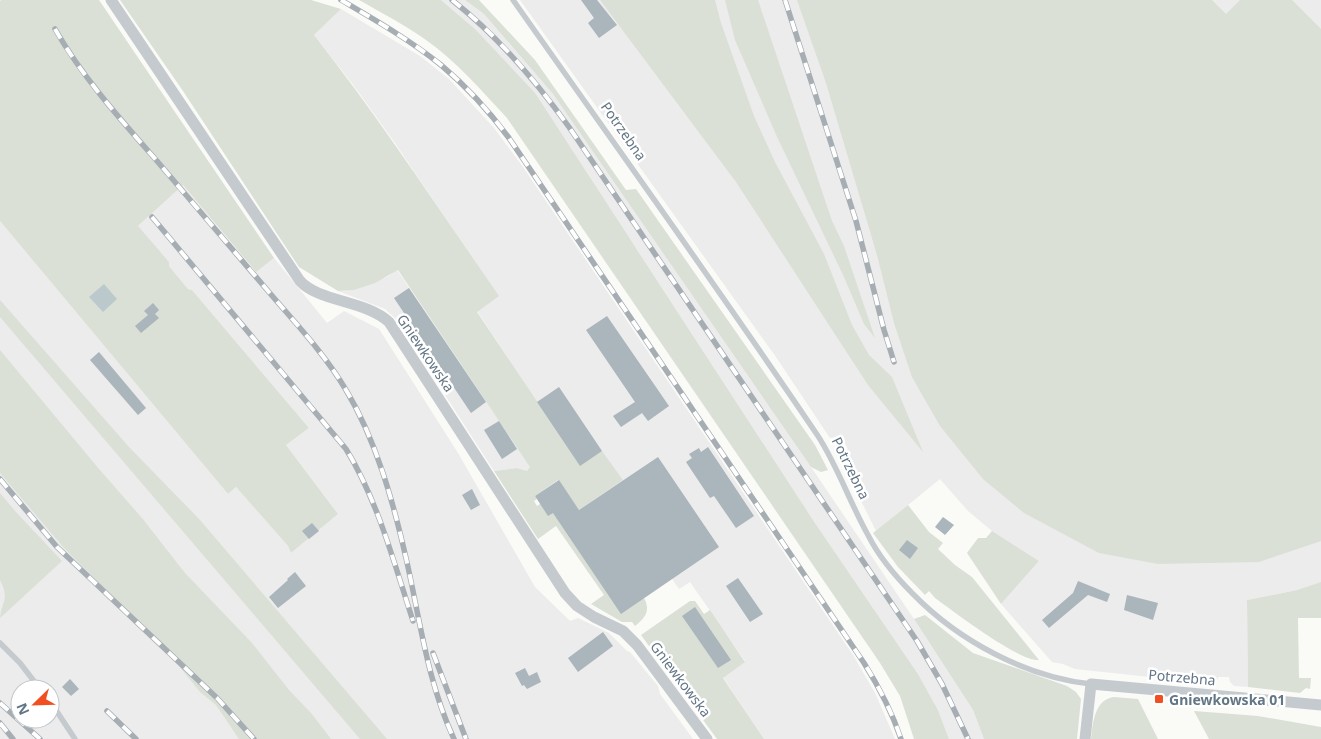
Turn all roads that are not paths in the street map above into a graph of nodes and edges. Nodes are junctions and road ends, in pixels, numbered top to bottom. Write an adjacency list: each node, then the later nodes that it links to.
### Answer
1 (111, 0): 9 (street, Gniewkowska)
2 (513, 0): 5 (lane, Potrzebna)
3 (0, 643): 4 (lane)
4 (32, 679)
5 (1091, 684): 6 (street, Potrzebna); 10 (street)
6 (1321, 705)
7 (60, 714): 8 (lane)
8 (75, 739)
9 (707, 739)
10 (1085, 739)

